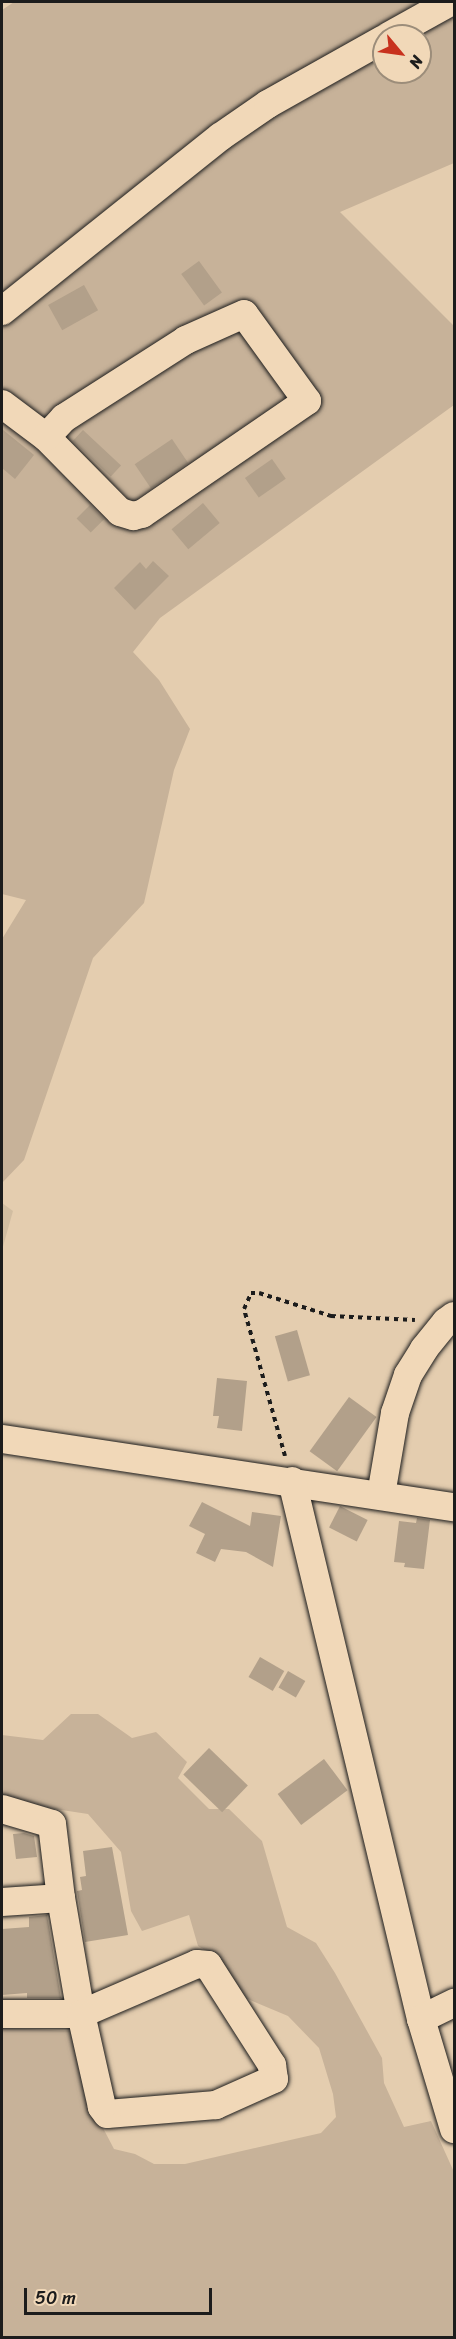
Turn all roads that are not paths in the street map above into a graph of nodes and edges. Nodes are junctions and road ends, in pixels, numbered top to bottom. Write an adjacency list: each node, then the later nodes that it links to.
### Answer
1 (450, 2): 2 (street)
2 (411, 24)
3 (372, 46): 4 (street)
4 (2, 312)
5 (2, 404): 6 (street)
6 (46, 437): 6 (street)
7 (450, 1319): 10 (street)
8 (2, 1439): 9 (street)
9 (292, 1481): 10 (street); 18 (street)
10 (381, 1495): 11 (street)
11 (454, 1507)
12 (2, 1809): 13 (street)
13 (61, 1898): 14 (street); 17 (street)
14 (2, 1902)
15 (454, 2003): 18 (street)
16 (2, 2014): 17 (street)
17 (81, 2014): 17 (street)
18 (421, 2019): 19 (street)
19 (454, 2129)

